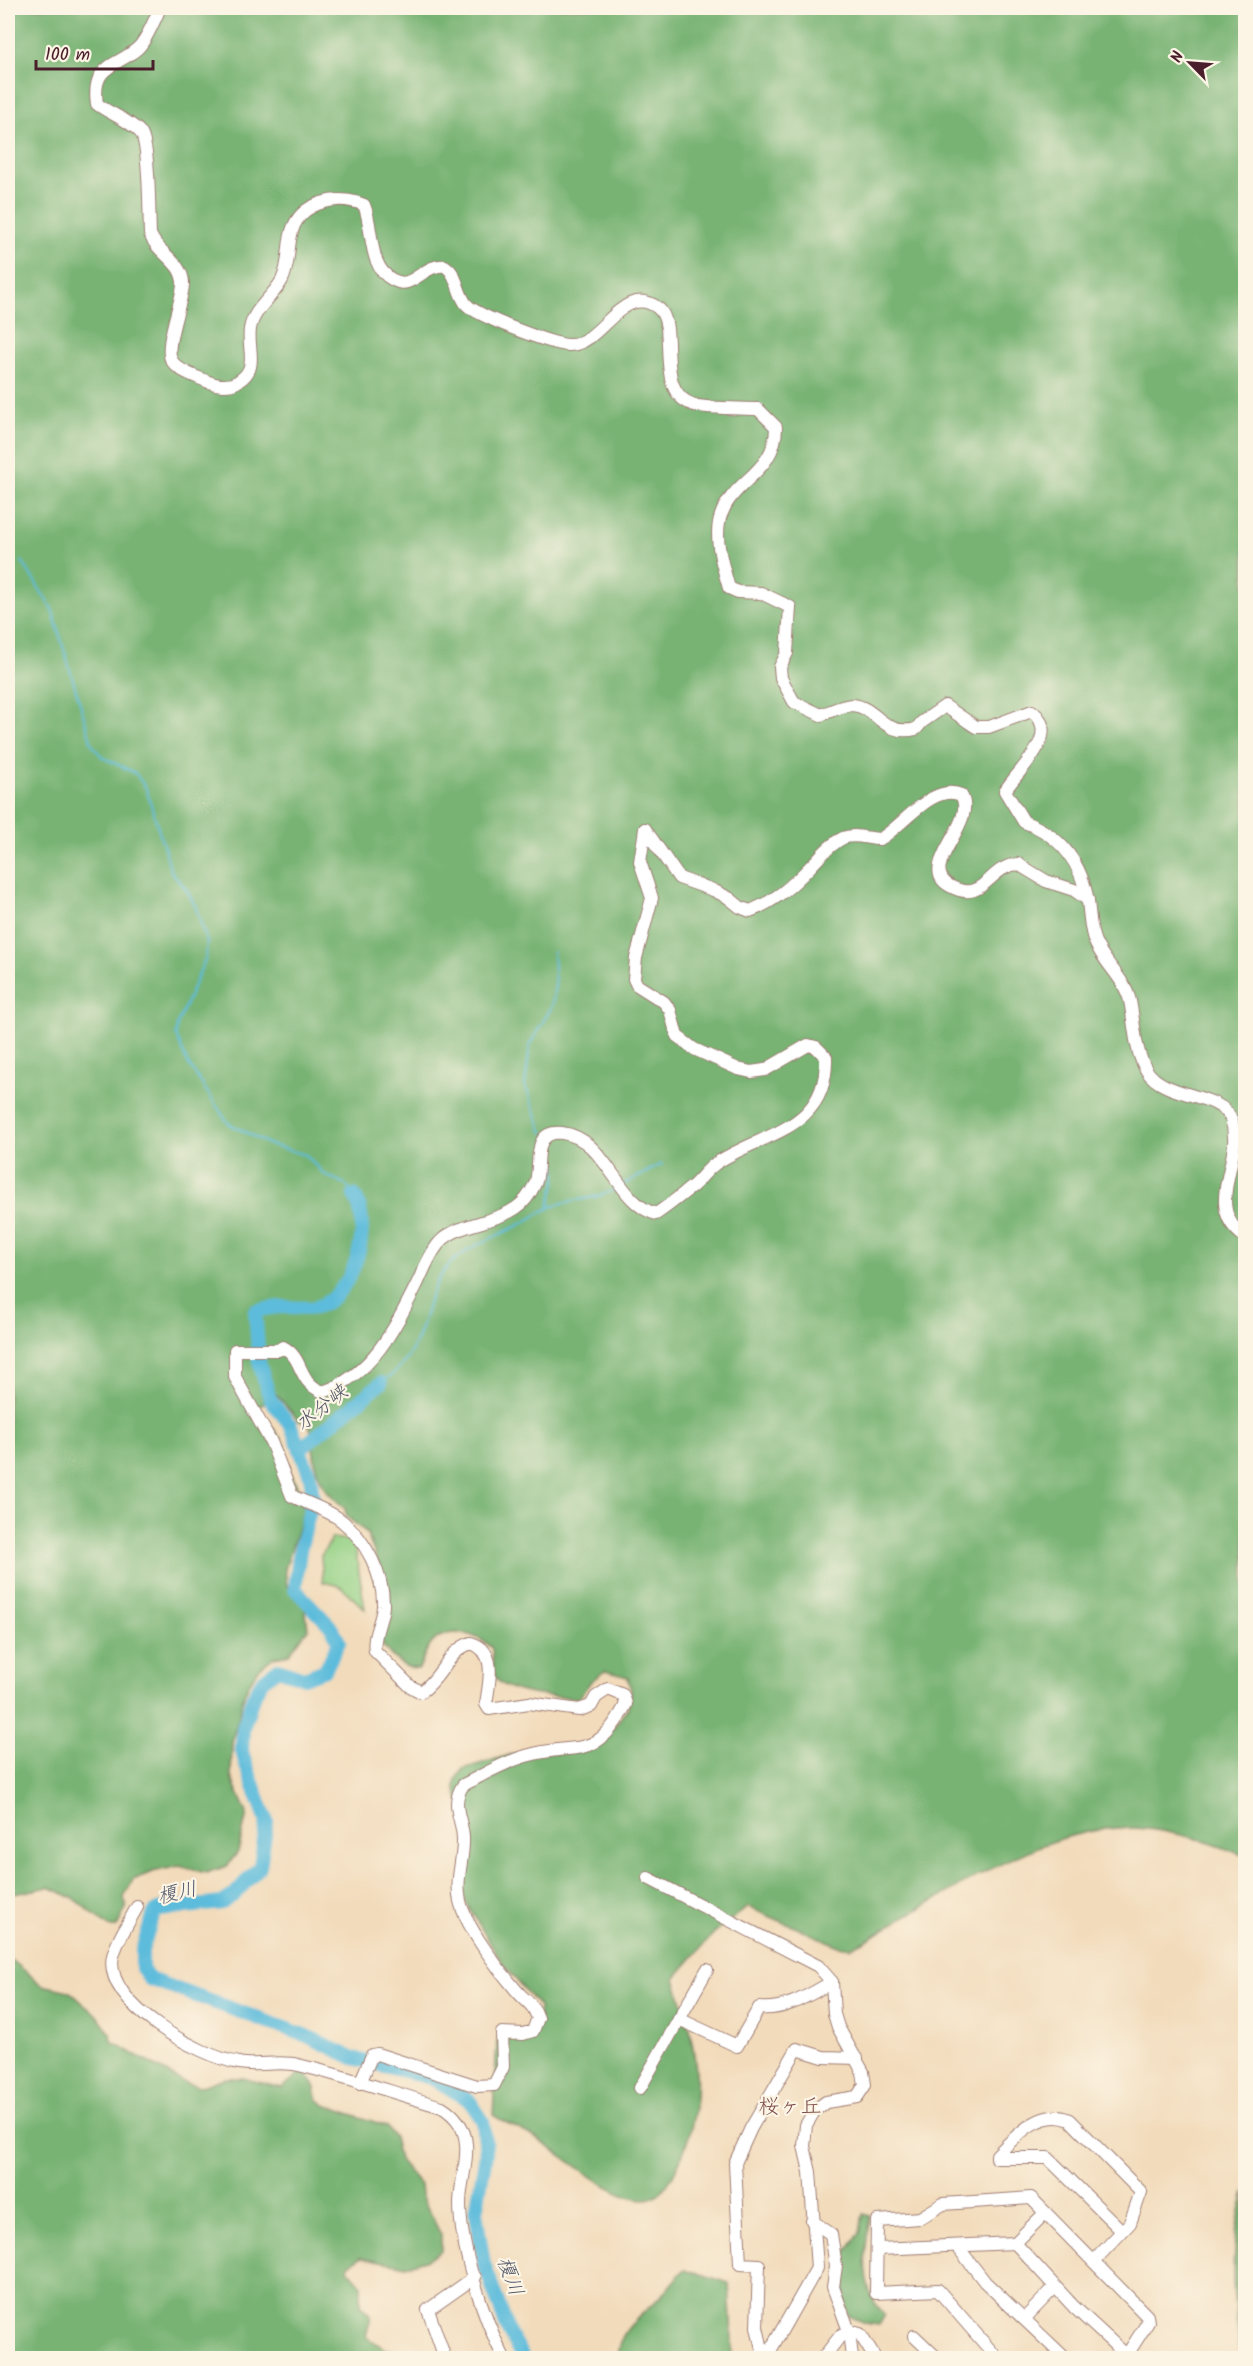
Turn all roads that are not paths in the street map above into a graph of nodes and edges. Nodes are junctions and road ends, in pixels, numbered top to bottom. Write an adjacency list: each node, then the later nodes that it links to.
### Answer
1 (160, 8): 4 (street)
2 (215, 8): 3 (street)
3 (227, 8)
4 (1088, 900): 5 (street); 12 (street)
5 (1245, 1238)
6 (648, 1878): 9 (street)
7 (137, 1907): 12 (street)
8 (706, 1970): 10 (street)
9 (832, 1982): 10 (street); 11 (street)
10 (679, 2019): 13 (street)
11 (857, 2058): 15 (street); 29 (street)
12 (360, 2083): 21 (street)
13 (640, 2088)
14 (1045, 2213): 17 (street); 19 (street); 20 (street)
15 (812, 2222): 24 (street); 29 (street)
16 (1122, 2231): 16 (street); 20 (street)
17 (1015, 2243): 18 (street); 22 (street)
18 (957, 2246): 19 (street); 23 (street)
19 (878, 2249): 34 (street)
20 (1094, 2261): 26 (street)
21 (475, 2277): 27 (street); 28 (street)
22 (1055, 2287): 23 (street); 26 (street)
23 (1025, 2318): 35 (street)
24 (849, 2331): 30 (street); 31 (street); 32 (street)
25 (914, 2336): 33 (street)
26 (1126, 2357)
27 (445, 2358)
28 (504, 2358)
29 (765, 2358)
30 (823, 2358)
31 (852, 2358)
32 (874, 2358)
33 (937, 2358)
34 (997, 2358)
35 (1065, 2358)

